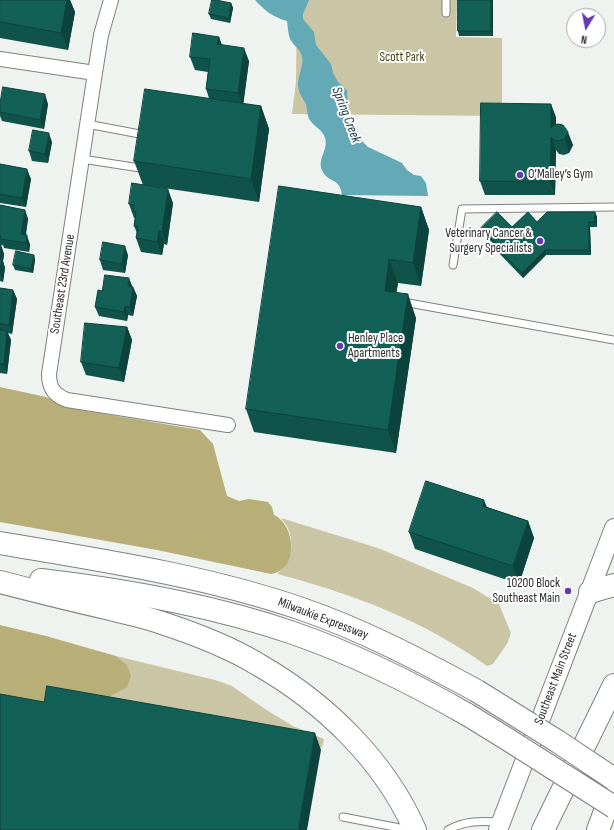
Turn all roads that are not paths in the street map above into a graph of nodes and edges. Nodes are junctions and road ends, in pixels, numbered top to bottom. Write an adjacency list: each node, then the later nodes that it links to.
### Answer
1 (111, 0): 5 (street, Southeast 23rd Avenue)
2 (446, 0): 3 (lane)
3 (446, 13)
4 (0, 59): 5 (street)
5 (95, 73): 6 (street, Southeast 23rd Avenue)
6 (87, 124): 7 (lane); 9 (street, Southeast 23rd Avenue)
7 (144, 142)
8 (142, 154): 9 (lane)
9 (82, 159): 14 (street, Southeast 23rd Avenue)
10 (614, 207): 11 (lane)
11 (453, 265)
12 (395, 301): 13 (lane)
13 (614, 340)
14 (228, 425)
15 (614, 528): 20 (street, Southeast Main Street)
16 (0, 543): 22 (main road, Milwaukie Expressway, bridge)
17 (0, 575): 24 (main road, Milwaukie Expressway, bridge)
18 (0, 582): 27 (main road)
19 (614, 585): 20 (main road)
20 (590, 592): 26 (street, Southeast Main Street)
21 (614, 685): 29 (main road)
22 (614, 779)
23 (614, 787): 30 (main road)
24 (614, 807)
25 (343, 817): 27 (lane)
26 (500, 826): 28 (lane)
27 (414, 830)
28 (448, 830)
29 (543, 830)
30 (598, 830)

